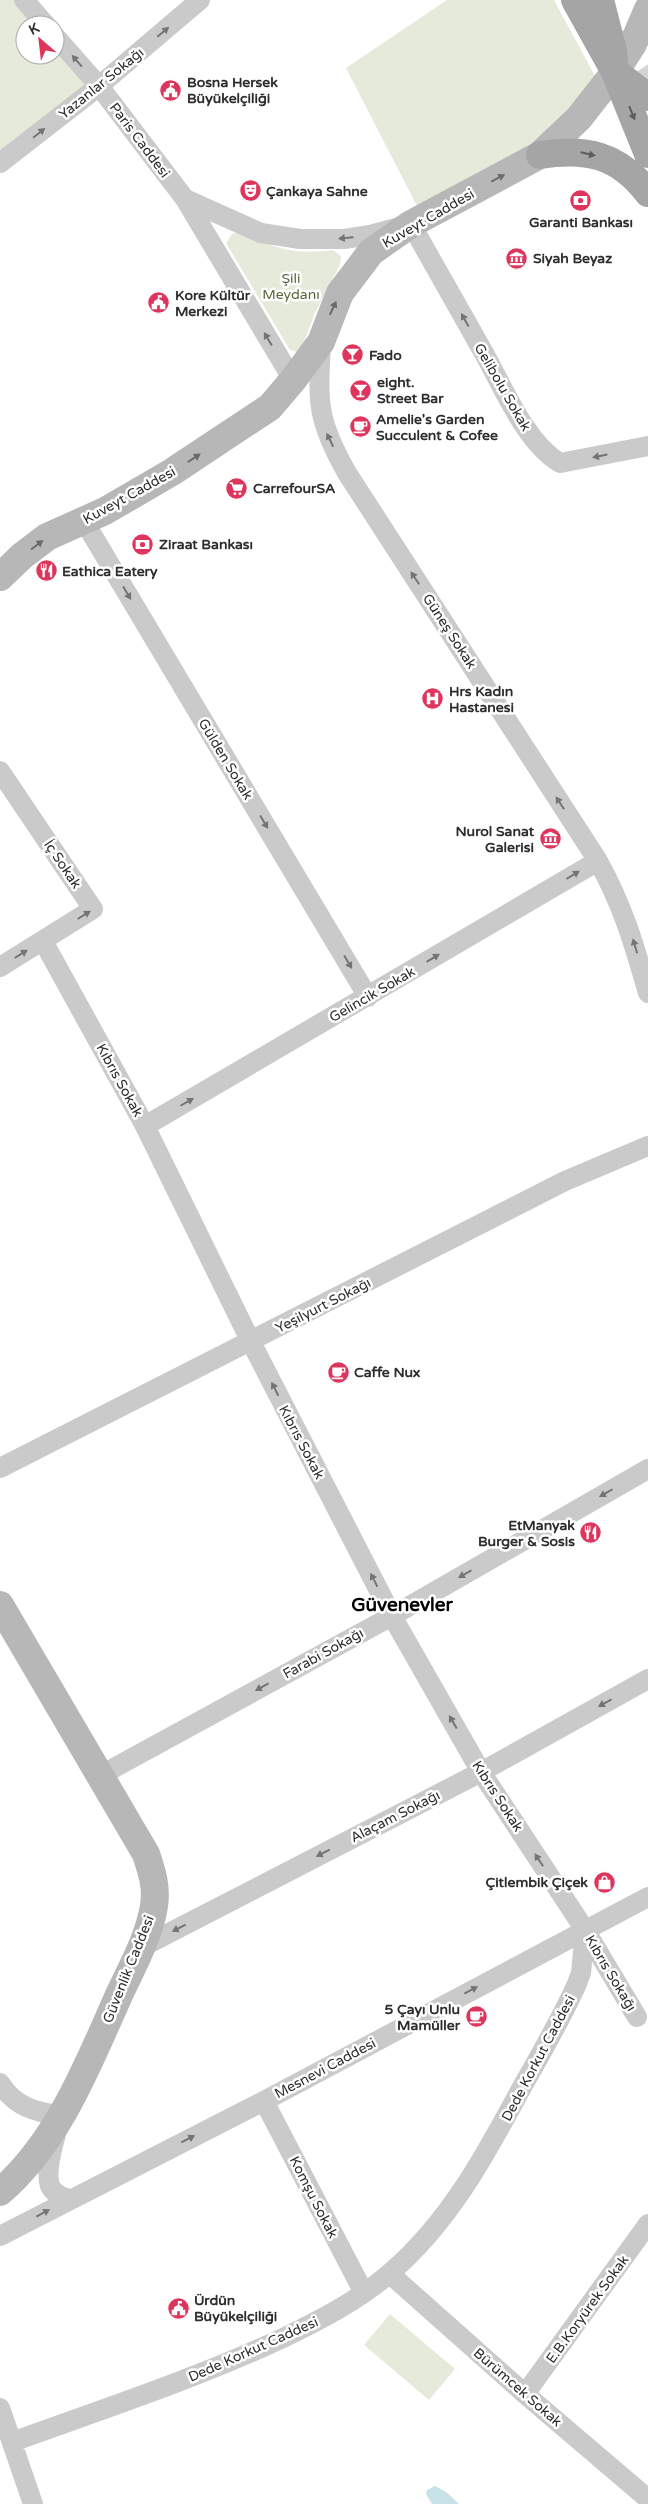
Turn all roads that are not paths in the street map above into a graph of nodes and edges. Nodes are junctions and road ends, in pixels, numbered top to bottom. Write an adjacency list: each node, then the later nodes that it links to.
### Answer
1 (24, 0): 6 (street)
2 (200, 0): 9 (street, Yazanlar Sokağı, one-way to 2)
3 (575, 0): 8 (main road)
4 (600, 0): 8 (main road)
5 (648, 9): 8 (main road, Kuveyt Caddesi)
6 (37, 15)
7 (65, 47): 9 (street, Paris Caddesi, one-way to 7)
8 (615, 72): 10 (main road); 11 (main road, one-way to 11); 12 (main road, Kuveyt Caddesi)
9 (99, 86): 13 (street, Yazanlar Sokağı, one-way to 9); 15 (street, Paris Caddesi)
10 (648, 97)
11 (648, 154)
12 (540, 155): 14 (main road, one-way to 14); 16 (main road, Kuveyt Caddesi, one-way to 12)
13 (0, 163)
14 (648, 193)
15 (184, 199): 16 (street, Paris Caddesi, one-way to 15); 18 (street, Paris Caddesi, one-way to 15)
16 (411, 224): 17 (main road, Kuveyt Caddesi, one-way to 16); 19 (street, Gelibolu Sokak, one-way to 16)
17 (321, 342): 18 (main road, Kuveyt Caddesi); 23 (street, Güneş Sokak, one-way to 17)
18 (293, 380): 20 (main road, Kuveyt Caddesi, one-way to 18)
19 (648, 446)
20 (84, 521): 21 (main road, Kuveyt Caddesi, one-way to 20); 27 (street, Gülden Sokak, one-way to 27)
21 (0, 577)
22 (3, 783): 24 (street, İç Sokak, one-way to 22)
23 (598, 861): 26 (street, Güneş Sokak, one-way to 23); 27 (street, Gelincik Sokak, one-way to 23)
24 (43, 940): 25 (street, one-way to 24); 28 (street, Kıbrıs Sokak)
25 (0, 967)
26 (648, 993)
27 (368, 996): 28 (street, Gelincik Sokak, one-way to 27)
28 (145, 1126): 30 (street, Kıbrıs Sokak)
29 (648, 1146): 30 (street, Yeşilyurt Sokağı)
30 (251, 1342): 31 (street, Yeşilyurt Sokağı); 34 (street, Kıbrıs Sokak, one-way to 30)
31 (0, 1468)
32 (648, 1469): 34 (street, Farabi Sokağı, one-way to 34)
33 (0, 1605): 37 (main road, Güvenlik Caddesi)
34 (392, 1616): 36 (street, Kıbrıs Sokak, one-way to 34); 37 (street, Farabi Sokağı, one-way to 37)
35 (648, 1679): 36 (street, Alaçam Sokağı, one-way to 36)
36 (481, 1772): 39 (street, Kıbrıs Sokak, one-way to 36); 40 (street, Alaçam Sokağı, one-way to 40)
37 (101, 1776): 40 (main road, Güvenlik Caddesi)
38 (648, 1897): 39 (street, Mesnevi Caddesi)
39 (585, 1930): 41 (street, Kıbrıs Sokağı); 43 (street, Mesnevi Caddesi, one-way to 39); 49 (street, Dede Korkut Caddesi)
40 (140, 1948): 44 (main road, Güvenlik Caddesi)
41 (637, 2017)
42 (0, 2083): 44 (street)
43 (264, 2100): 46 (street, Mesnevi Caddesi, one-way to 43); 50 (street, Komşu Sokak)
44 (61, 2115): 45 (main road, Güvenlik Caddesi); 46 (street)
45 (0, 2192)
46 (69, 2200): 48 (street, Mesnevi Caddesi, one-way to 46)
47 (648, 2224): 51 (street, E.B.Koryürek Sokak)
48 (0, 2236)
49 (390, 2274): 50 (street, Dede Korkut Caddesi); 51 (street, Bürümcek Sokak)
50 (364, 2293): 53 (street, Dede Korkut Caddesi)
51 (525, 2394): 54 (street, Bürümcek Sokak)
52 (0, 2408): 53 (street)
53 (12, 2442): 55 (street)
54 (648, 2499)
55 (33, 2504)

